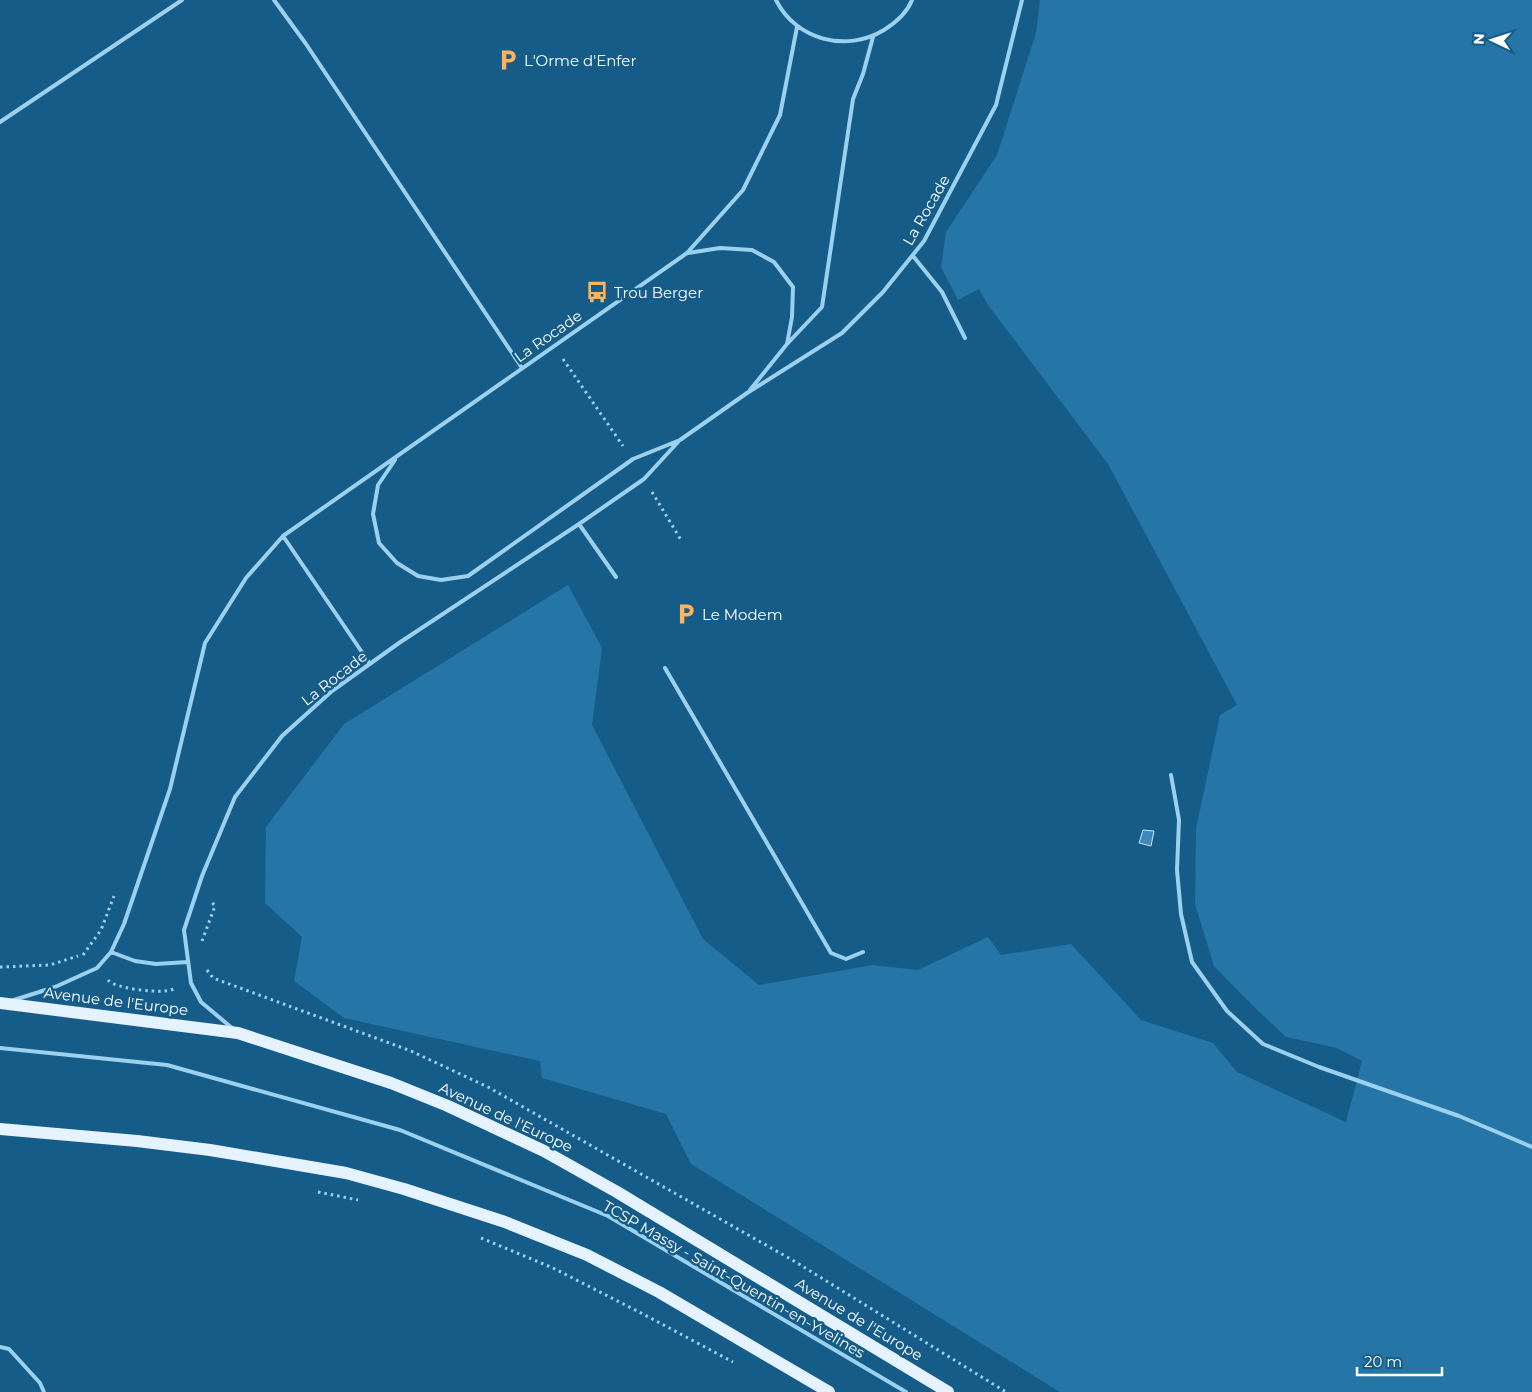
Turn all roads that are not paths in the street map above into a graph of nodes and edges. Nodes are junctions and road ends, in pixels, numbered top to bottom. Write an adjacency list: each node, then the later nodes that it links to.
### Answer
1 (182, 0): 8 (lane)
2 (274, 0): 13 (lane)
3 (776, 0): 6 (lane)
4 (912, 0): 7 (lane)
5 (1022, 0): 10 (lane, La Rocade)
6 (797, 27): 7 (lane); 9 (lane, La Rocade)
7 (873, 37): 12 (lane, La Rocade)
8 (0, 122)
9 (687, 253): 12 (lane, La Rocade); 13 (lane, La Rocade)
10 (913, 256): 11 (lane); 14 (lane, La Rocade)
11 (965, 338)
12 (787, 344): 14 (lane, La Rocade)
13 (522, 368): 16 (lane, La Rocade)
14 (747, 393): 15 (lane, La Rocade)
15 (680, 440): 16 (lane, La Rocade); 17 (lane, La Rocade)
16 (398, 456): 18 (lane, La Rocade)
17 (579, 524): 19 (lane); 20 (lane, La Rocade)
18 (283, 536): 20 (lane); 23 (lane, La Rocade)
19 (616, 577)
20 (370, 664): 25 (lane, La Rocade)
21 (665, 668): 24 (lane)
22 (1171, 775): 30 (lane)
23 (111, 952): 25 (lane); 26 (lane, La Rocade)
24 (863, 952)
25 (188, 962): 27 (lane, La Rocade)
26 (3, 1003): 27 (main road, Avenue de l'Europe)
27 (238, 1033): 35 (main road, Avenue de l'Europe)
28 (0, 1048): 34 (lane, TCSP Massy - Saint-Quentin-en-Yvelines)
29 (0, 1129): 33 (main road)
30 (1532, 1147)
31 (0, 1347): 32 (lane)
32 (44, 1392)
33 (829, 1392)
34 (906, 1392)
35 (948, 1392)

